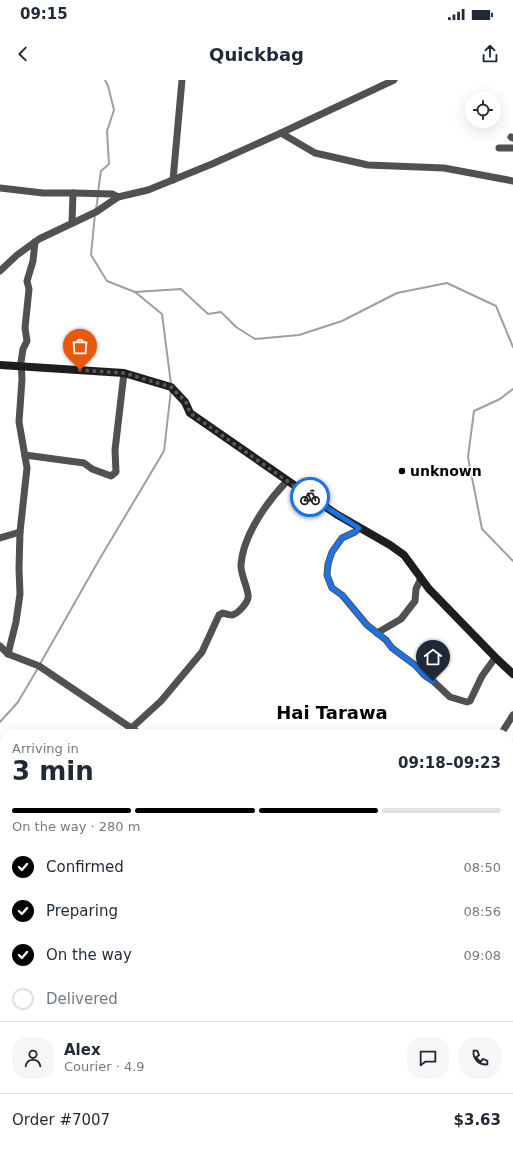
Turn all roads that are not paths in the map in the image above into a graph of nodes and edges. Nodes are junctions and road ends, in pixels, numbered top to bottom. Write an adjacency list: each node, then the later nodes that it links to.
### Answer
1 (182, 80): 7 (street)
2 (394, 80): 3 (street)
3 (281, 133): 6 (street); 7 (street)
4 (499, 148): 5 (street)
5 (512, 152)
6 (512, 179)
7 (173, 180): 10 (street)
8 (0, 188): 9 (street)
9 (73, 192): 10 (street); 11 (street)
10 (118, 198): 11 (street)
11 (72, 223): 12 (street)
12 (35, 242): 13 (street); 15 (street)
13 (0, 271)
14 (0, 365): 15 (street)
15 (21, 366): 16 (street); 17 (street)
16 (124, 373): 17 (street); 18 (street)
17 (25, 455): 20 (street)
18 (287, 481): 19 (street); 29 (street)
19 (359, 528): 22 (street); 23 (street)
20 (20, 532): 21 (street); 25 (street)
21 (0, 538)
22 (421, 578): 23 (street); 26 (street)
23 (377, 633): 26 (street)
24 (0, 646): 25 (street)
25 (8, 654): 29 (street)
26 (496, 658): 27 (street)
27 (513, 674)
28 (513, 715): 30 (street)
29 (131, 728)
30 (504, 729)

